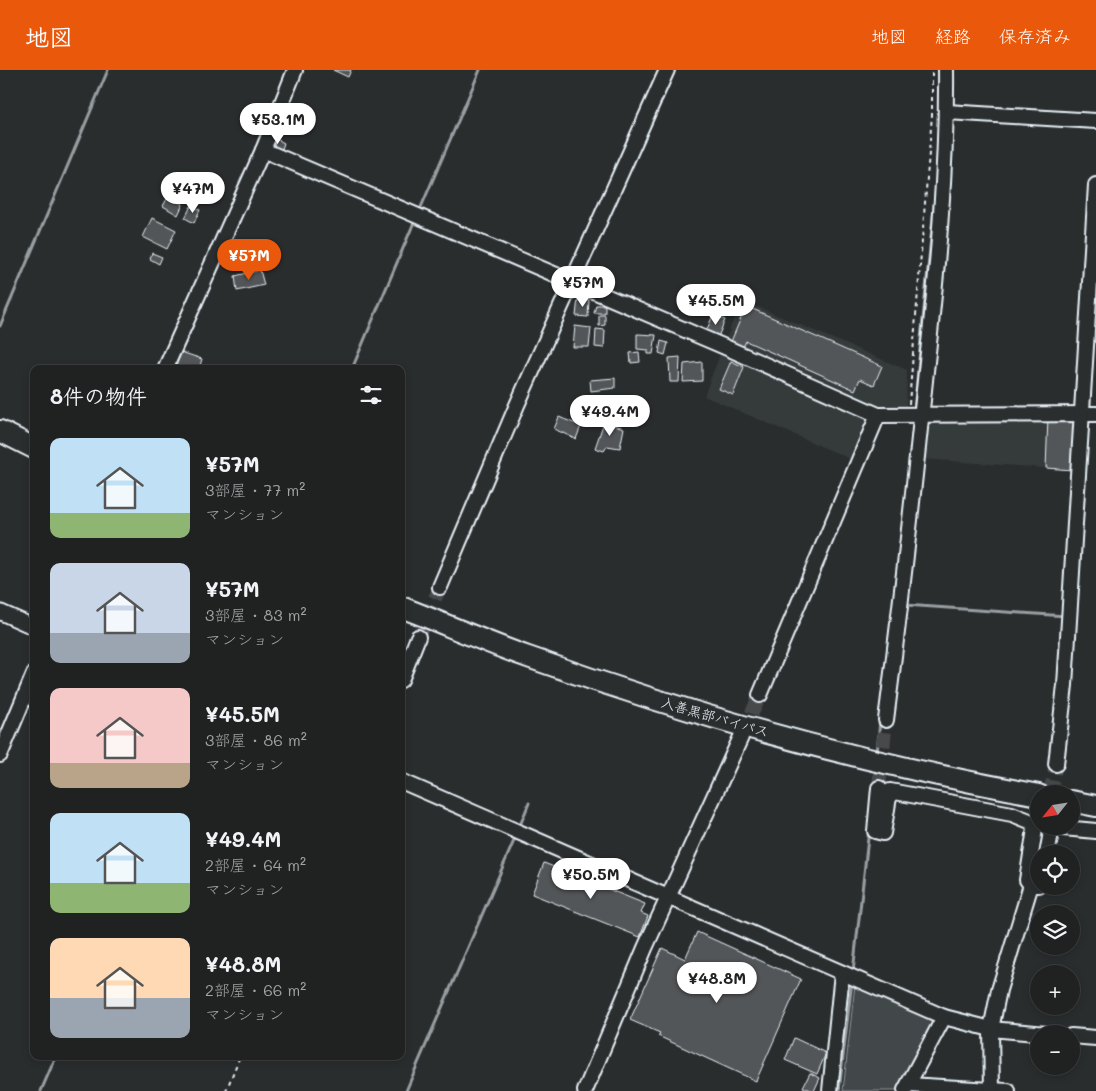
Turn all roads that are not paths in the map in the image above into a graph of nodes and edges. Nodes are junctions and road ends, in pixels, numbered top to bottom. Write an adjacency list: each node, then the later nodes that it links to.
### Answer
1 (296, 70): 6 (street)
2 (666, 70): 8 (street)
3 (946, 70): 4 (street)
4 (947, 112): 5 (street); 12 (street)
5 (1096, 121)
6 (263, 150): 8 (street); 9 (street)
7 (1096, 185): 10 (street)
8 (571, 282): 11 (street); 15 (street)
9 (167, 365)
10 (1089, 414): 12 (street); 26 (street)
11 (878, 415): 12 (street); 22 (street)
12 (915, 415): 23 (street)
13 (0, 431): 14 (highway)
14 (30, 446)
15 (440, 586)
16 (405, 609): 29 (highway, 入善黒部バイパス)
17 (0, 612): 18 (street)
18 (30, 625)
19 (418, 637): 20 (street)
20 (405, 670)
21 (30, 684): 25 (street)
22 (760, 694)
23 (886, 720)
24 (741, 737): 38 (street)
25 (0, 755)
26 (1056, 764)
27 (405, 783): 38 (street)
28 (879, 788): 33 (street)
29 (1030, 793)
30 (1080, 803): 31 (highway)
31 (1096, 806)
32 (1096, 831): 34 (street)
33 (1033, 845)
34 (1049, 845)
35 (1030, 863): 36 (street)
36 (1030, 882)
37 (1032, 895): 41 (street)
38 (668, 898): 39 (street); 46 (street)
39 (842, 973): 40 (street); 47 (street)
40 (944, 1017): 41 (street); 45 (street)
41 (992, 1029): 42 (street); 48 (street)
42 (1030, 1032)
43 (1080, 1037): 44 (street)
44 (1096, 1038)
45 (907, 1088): 48 (street)
46 (585, 1091)
47 (830, 1091)
48 (992, 1091): 49 (street)
49 (1008, 1091)

